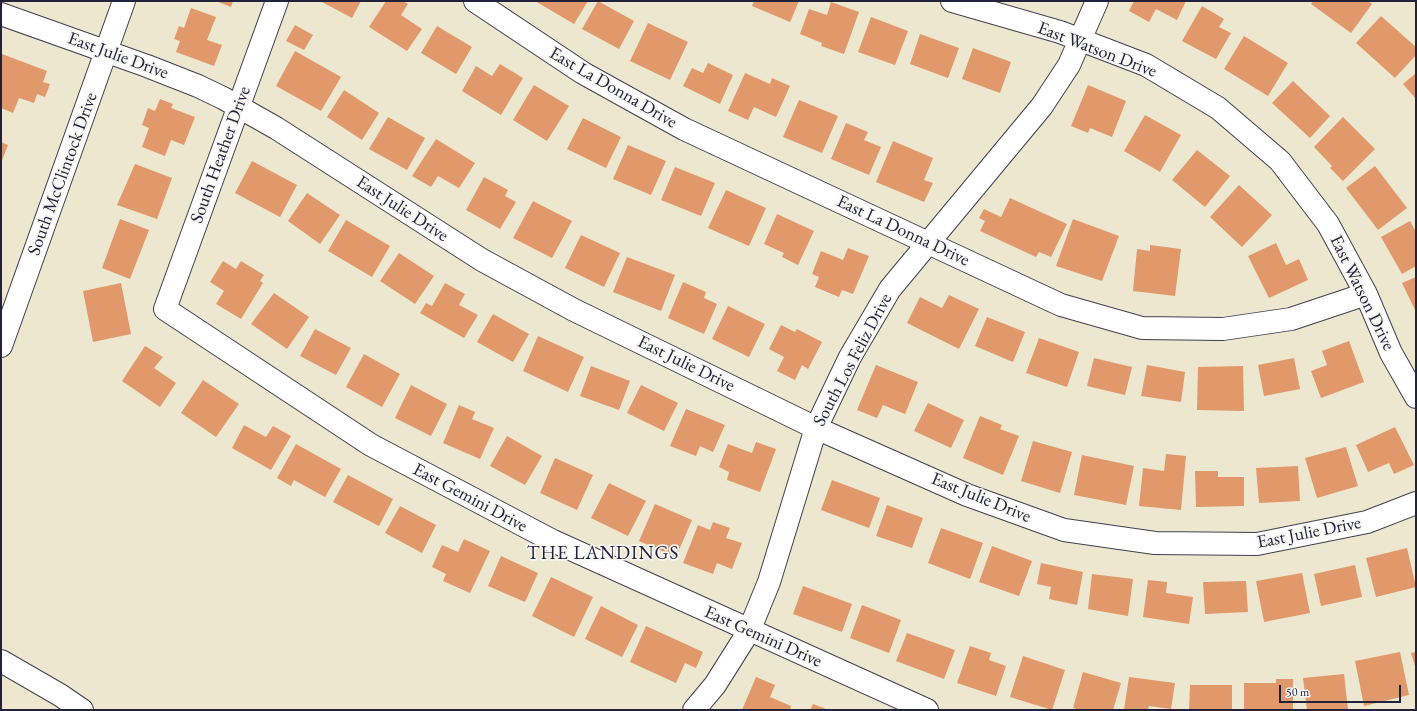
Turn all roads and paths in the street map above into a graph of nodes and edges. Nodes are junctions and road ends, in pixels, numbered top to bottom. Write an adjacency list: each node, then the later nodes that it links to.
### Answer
1 (124, 1): 8 (street, South McClintock Drive)
2 (277, 1): 9 (street, South Heather Drive)
3 (475, 1): 10 (street, East La Donna Drive)
4 (952, 1): 7 (street, East Watson Drive)
5 (1097, 1): 7 (street, South Los Feliz Drive)
6 (1, 14): 8 (street, East Julie Drive)
7 (1081, 39): 10 (street, South Los Feliz Drive); 11 (street, East Watson Drive)
8 (106, 51): 9 (street, East Julie Drive); 13 (street, South McClintock Drive)
9 (239, 106): 12 (street, South Heather Drive); 15 (street, East Julie Drive)
10 (928, 242): 11 (street, East La Donna Drive); 15 (street, South Los Feliz Drive)
11 (1366, 294): 14 (street, East Watson Drive)
12 (165, 309): 17 (street, East Gemini Drive)
13 (1, 346)
14 (1416, 397)
15 (816, 428): 16 (street, East Julie Drive); 17 (street, South Los Feliz Drive)
16 (1416, 503)
17 (749, 631): 20 (street, South Los Feliz Drive); 21 (street, East Gemini Drive)
18 (1, 661): 19 (street)
19 (82, 710)
20 (694, 710)
21 (927, 710)

